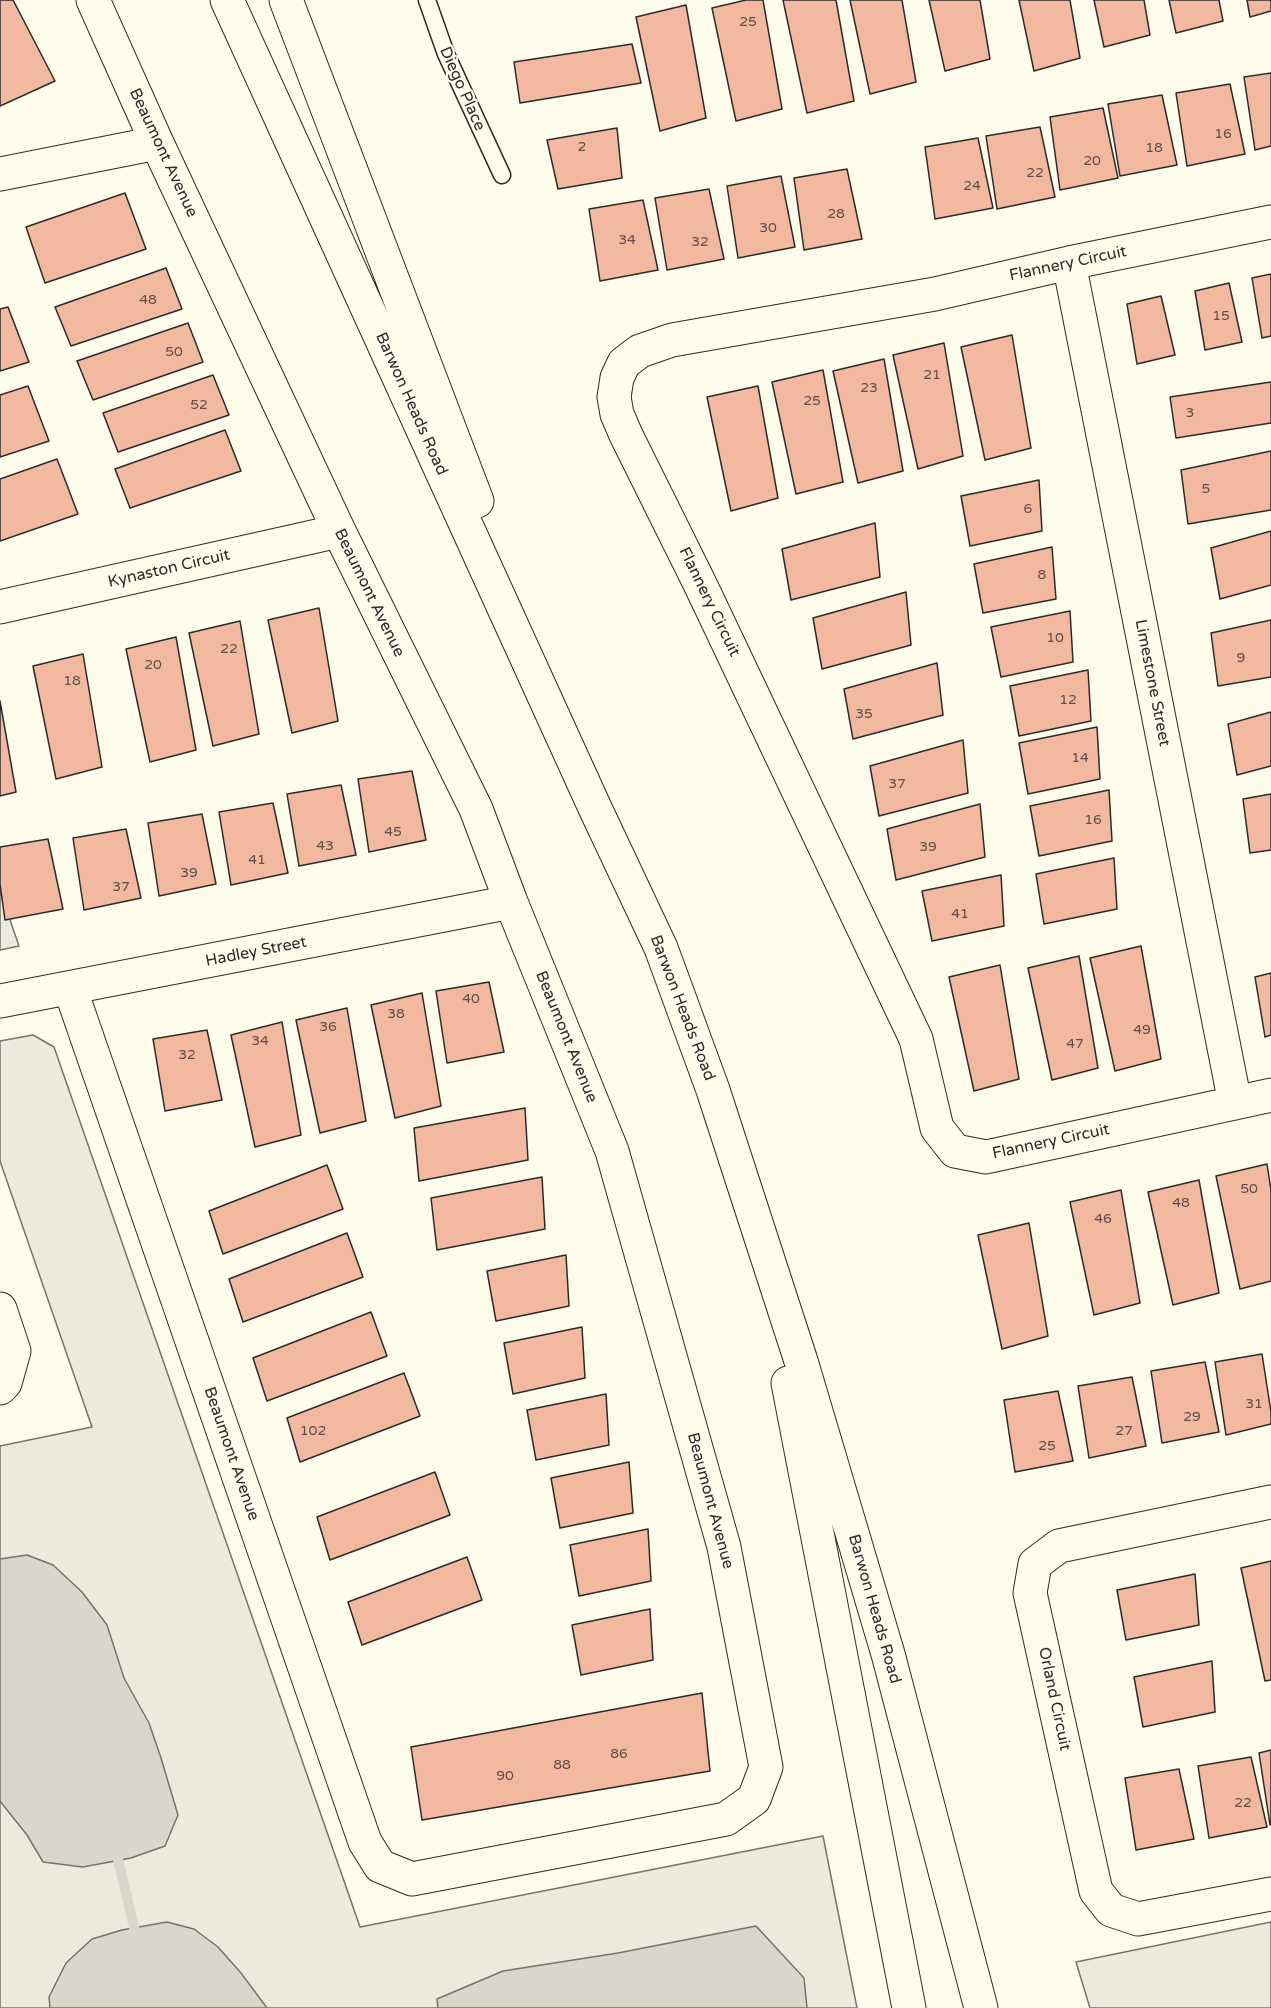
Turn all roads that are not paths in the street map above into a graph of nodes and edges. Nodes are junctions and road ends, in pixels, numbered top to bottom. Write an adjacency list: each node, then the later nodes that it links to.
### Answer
1 (93, 0): 5 (street, Beaumont Avenue)
2 (227, 0): 12 (street, Barwon Heads Road)
3 (286, 0): 12 (street, Barwon Heads Road)
4 (427, 0): 7 (lane, Diego Place)
5 (157, 143): 6 (street); 10 (street, Beaumont Avenue)
6 (0, 174)
7 (502, 176)
8 (1271, 222): 9 (street, Flannery Circuit)
9 (1070, 263): 17 (street, Limestone Street); 17 (street, Flannery Circuit)
10 (339, 531): 11 (street, Kynaston Circuit); 13 (street, Beaumont Avenue)
11 (0, 607)
12 (595, 808): 18 (street, Barwon Heads Road)
13 (511, 902): 14 (street, Hadley Street); 14 (street, Beaumont Avenue)
14 (70, 988): 15 (street, Hadley Street)
15 (0, 1002)
16 (1271, 1095): 17 (street, Flannery Circuit)
17 (1235, 1102)
18 (754, 1215): 23 (street, Barwon Heads Road); 24 (street, Barwon Heads Road)
19 (0, 1309): 20 (street)
20 (0, 1388)
21 (1271, 1502): 22 (street, Orland Circuit)
22 (1271, 1894)
23 (909, 2008)
24 (981, 2008)

